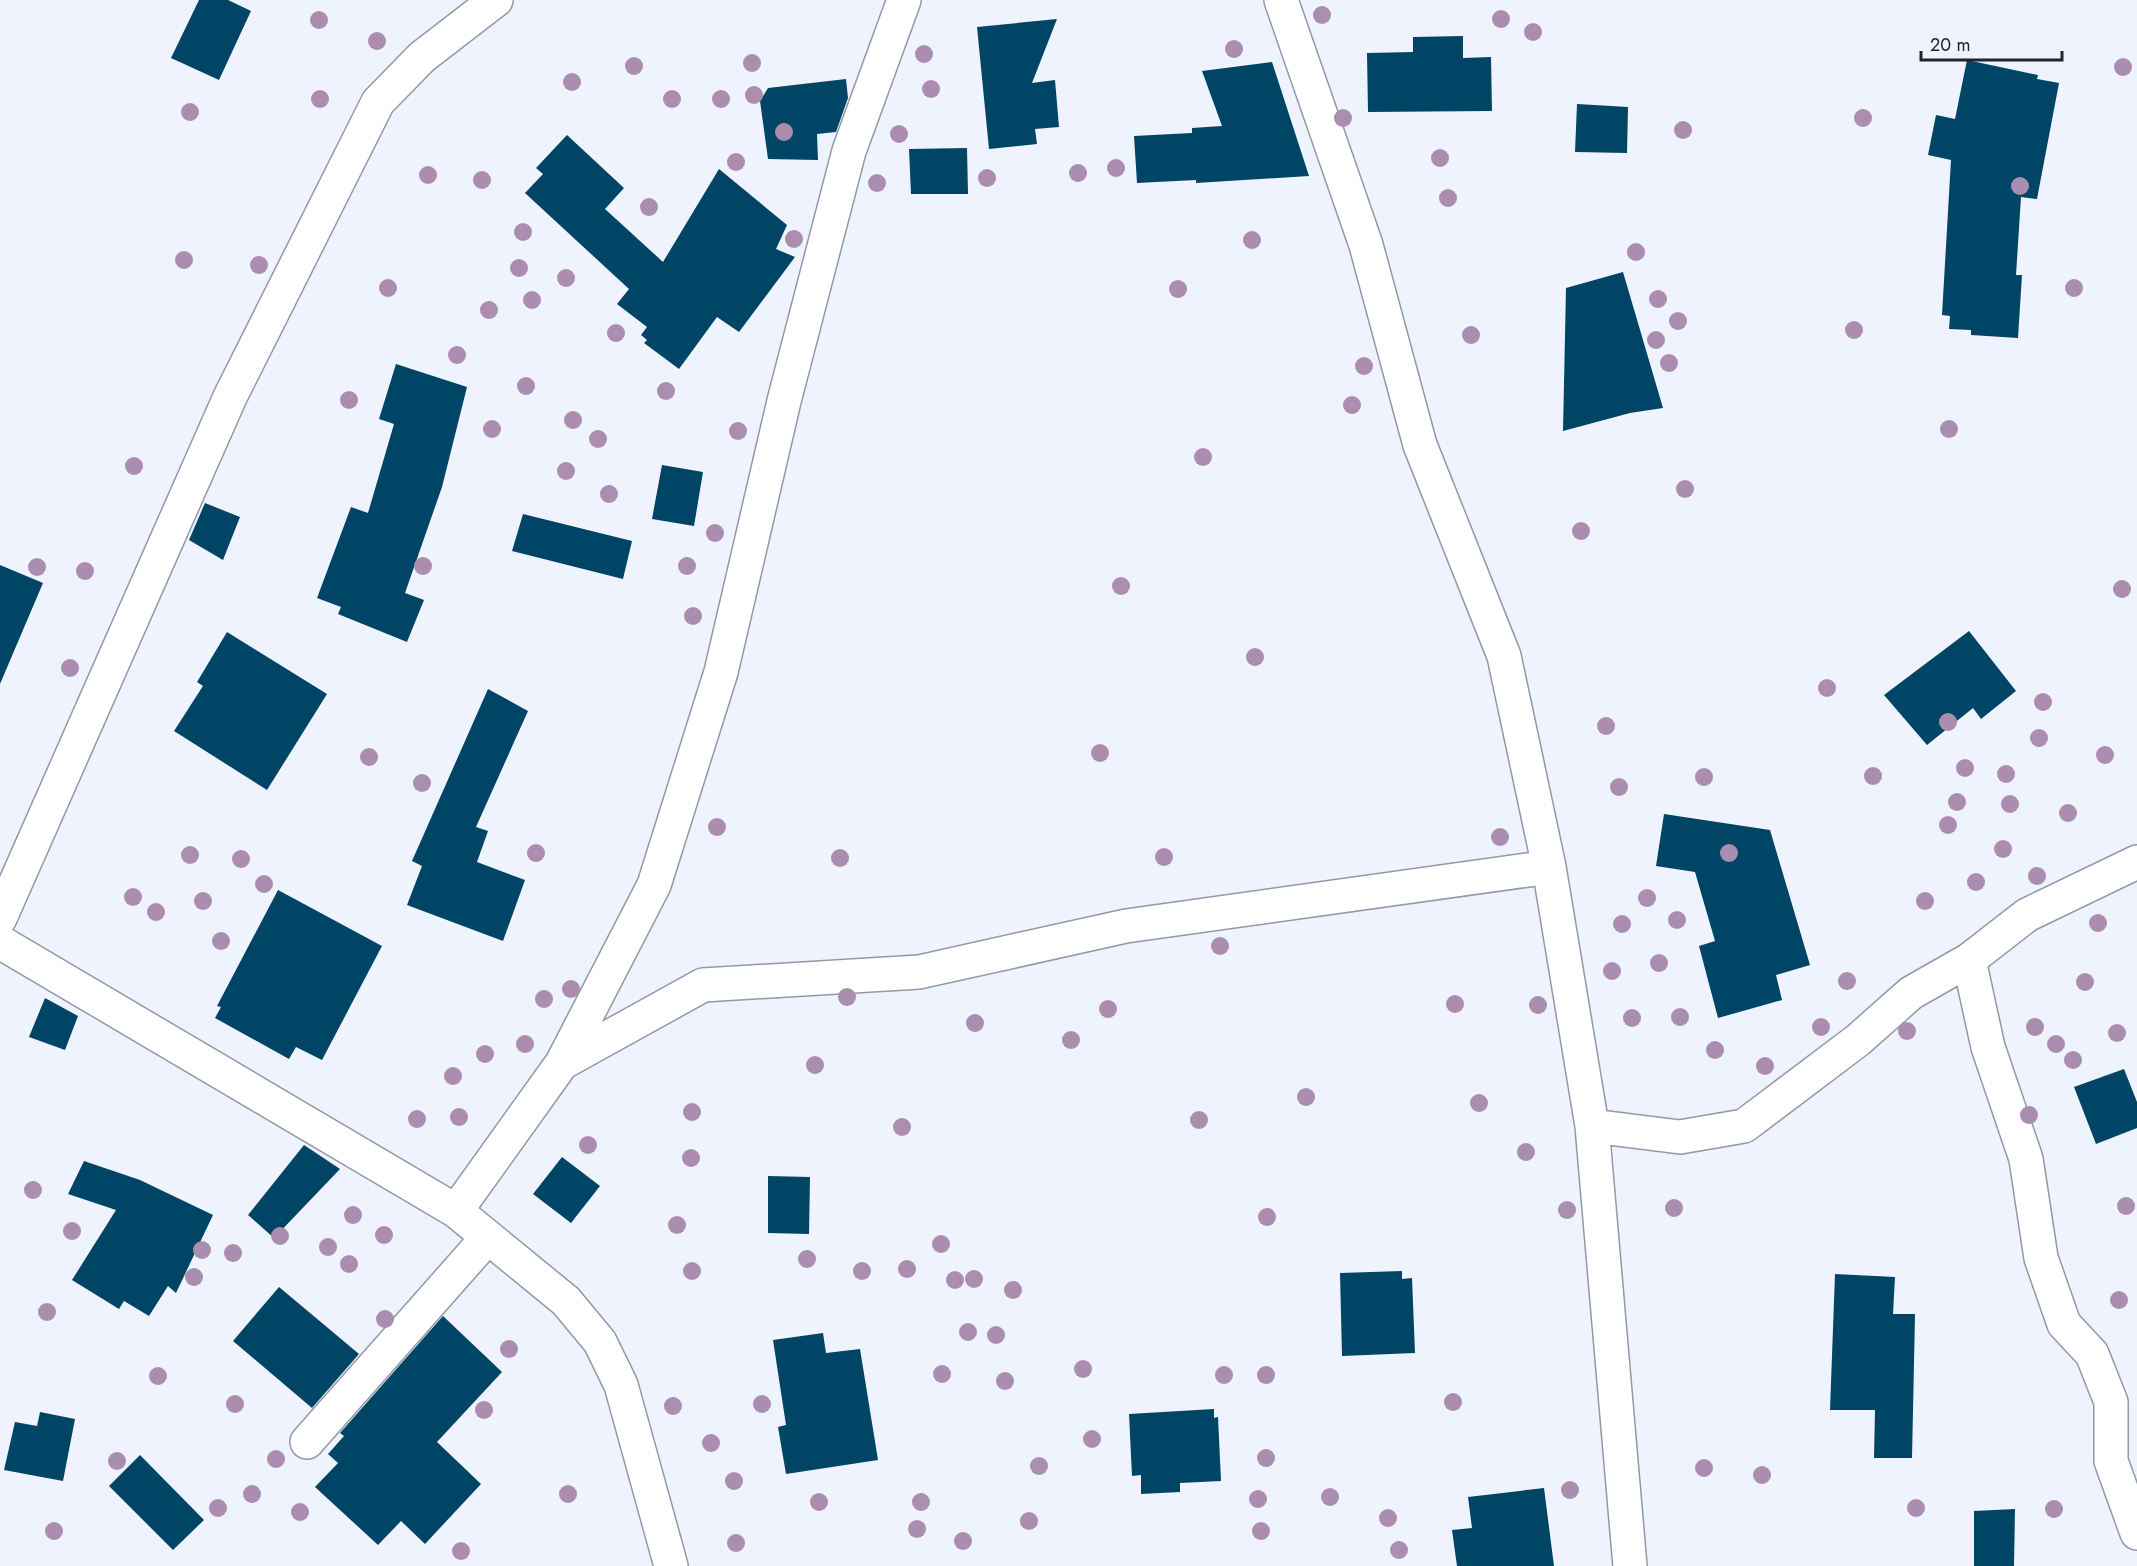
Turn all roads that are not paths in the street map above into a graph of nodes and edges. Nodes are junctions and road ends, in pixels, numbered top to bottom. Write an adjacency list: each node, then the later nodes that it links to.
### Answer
1 (496, 0): 6 (street)
2 (904, 0): 9 (street)
3 (1281, 0): 5 (street)
4 (2137, 862): 8 (street)
5 (1549, 867): 9 (street); 10 (street)
6 (0, 918)
7 (0, 942): 11 (street)
8 (1968, 960): 10 (street); 14 (street)
9 (562, 1063): 11 (street)
10 (1592, 1126): 16 (street)
11 (456, 1211): 12 (street)
12 (488, 1237): 13 (street); 15 (street)
13 (307, 1442)
14 (2137, 1533)
15 (671, 1566)
16 (1630, 1566)

